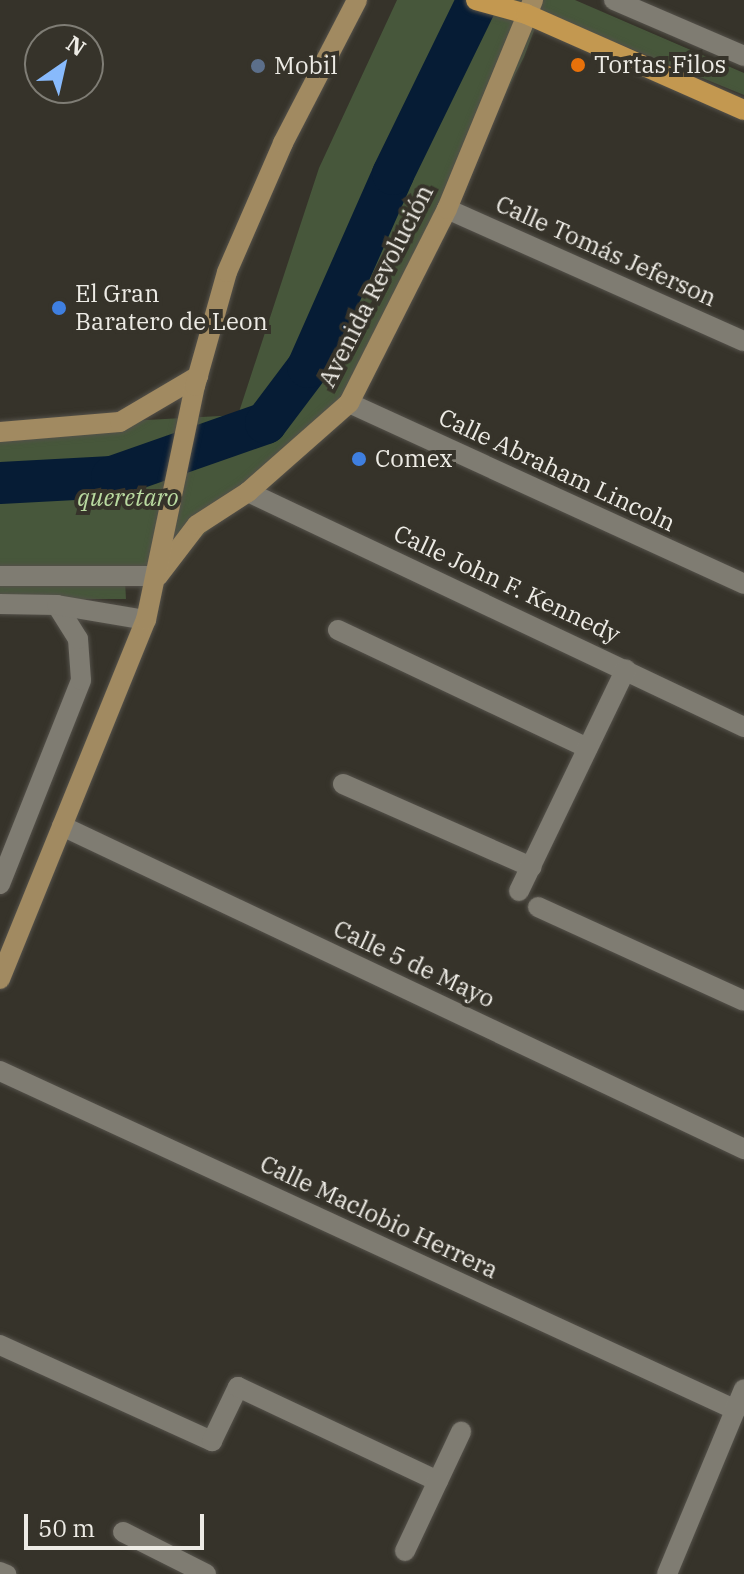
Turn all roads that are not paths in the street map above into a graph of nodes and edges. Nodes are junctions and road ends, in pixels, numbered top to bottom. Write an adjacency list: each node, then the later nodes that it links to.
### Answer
1 (357, 0): 9 (main road, Avenida Revolución)
2 (614, 0): 5 (street)
3 (479, 1): 4 (main road)
4 (530, 7): 6 (main road); 7 (main road, Avenida Revolución)
5 (744, 56)
6 (744, 110)
7 (447, 209): 8 (street, Calle Tomás Jeferson); 10 (main road, Avenida Revolución)
8 (744, 341)
9 (197, 381): 11 (main road); 14 (main road, Avenida Revolución)
10 (349, 403): 12 (main road, Avenida Revolución); 15 (street, Calle Abraham Lincoln)
11 (0, 432)
12 (248, 492): 14 (main road, Avenida Revolución); 20 (street, Calle John F. Kennedy)
13 (0, 576): 14 (street)
14 (158, 576): 18 (main road, Avenida Revolución)
15 (744, 584)
16 (0, 604): 17 (street)
17 (57, 605): 18 (street); 26 (street)
18 (146, 620): 24 (main road, Avenida Revolución)
19 (338, 630): 22 (street)
20 (626, 669): 21 (street, Calle John F. Kennedy); 22 (street)
21 (744, 727)
22 (588, 748): 25 (street)
23 (343, 784): 25 (street)
24 (62, 826): 29 (main road, Avenida Revolución); 32 (street, Calle 5 de Mayo)
25 (531, 867): 27 (street)
26 (0, 884)
27 (519, 891)
28 (538, 907): 30 (street)
29 (0, 979)
30 (744, 1001)
31 (0, 1071): 35 (street, Calle Maclobio Herrera)
32 (744, 1149)
33 (0, 1345): 37 (street)
34 (744, 1389): 35 (street)
35 (736, 1410): 43 (street)
36 (461, 1432): 37 (street)
37 (438, 1481): 39 (street)
38 (123, 1532): 42 (street)
39 (405, 1551)
40 (0, 1571): 41 (street)
41 (7, 1574)
42 (206, 1574)
43 (667, 1574)

